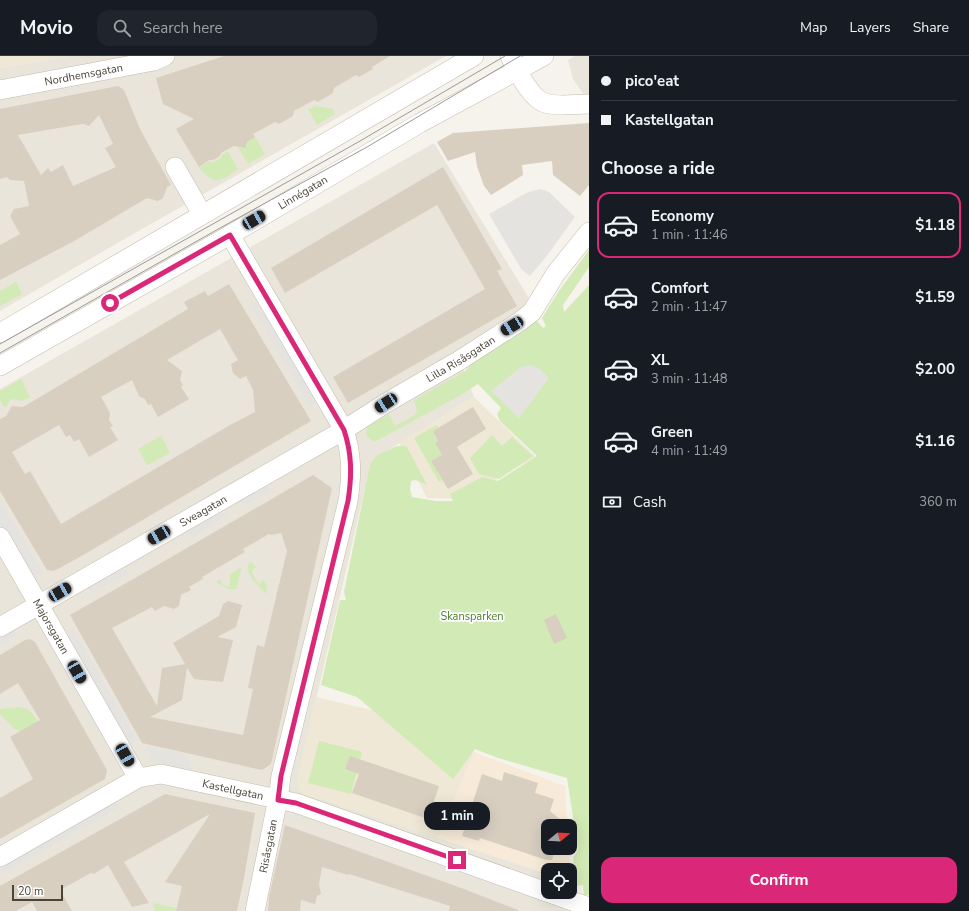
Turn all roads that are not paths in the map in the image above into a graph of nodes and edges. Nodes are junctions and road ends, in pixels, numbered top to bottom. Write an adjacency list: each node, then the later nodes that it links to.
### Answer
1 (165, 56): 4 (street, Nordhemsgatan)
2 (474, 56): 9 (street)
3 (544, 56): 5 (street, Linnégatan)
4 (135, 60): 6 (street, Nordhemsgatan)
5 (513, 62): 7 (street); 11 (street, Linnégatan)
6 (0, 90)
7 (589, 104)
8 (175, 167): 9 (street)
9 (202, 214): 12 (street)
10 (589, 232): 14 (street, Lilla Risåsgatan)
11 (230, 235): 13 (street, Linnégatan); 14 (street, Risåsgatan)
12 (0, 333)
13 (0, 366)
14 (344, 430): 16 (street, Sveagatan); 19 (street, Risåsgatan)
15 (0, 537): 16 (street, Majorsgatan)
16 (38, 604): 17 (street, Sveagatan); 18 (street, Majorsgatan)
17 (0, 627)
18 (138, 778): 19 (street, Kastellgatan); 20 (street, Kastellgatan)
19 (278, 800): 21 (street, Kastellgatan); 22 (street, Risåsgatan)
20 (0, 857)
21 (589, 907)
22 (255, 911)

